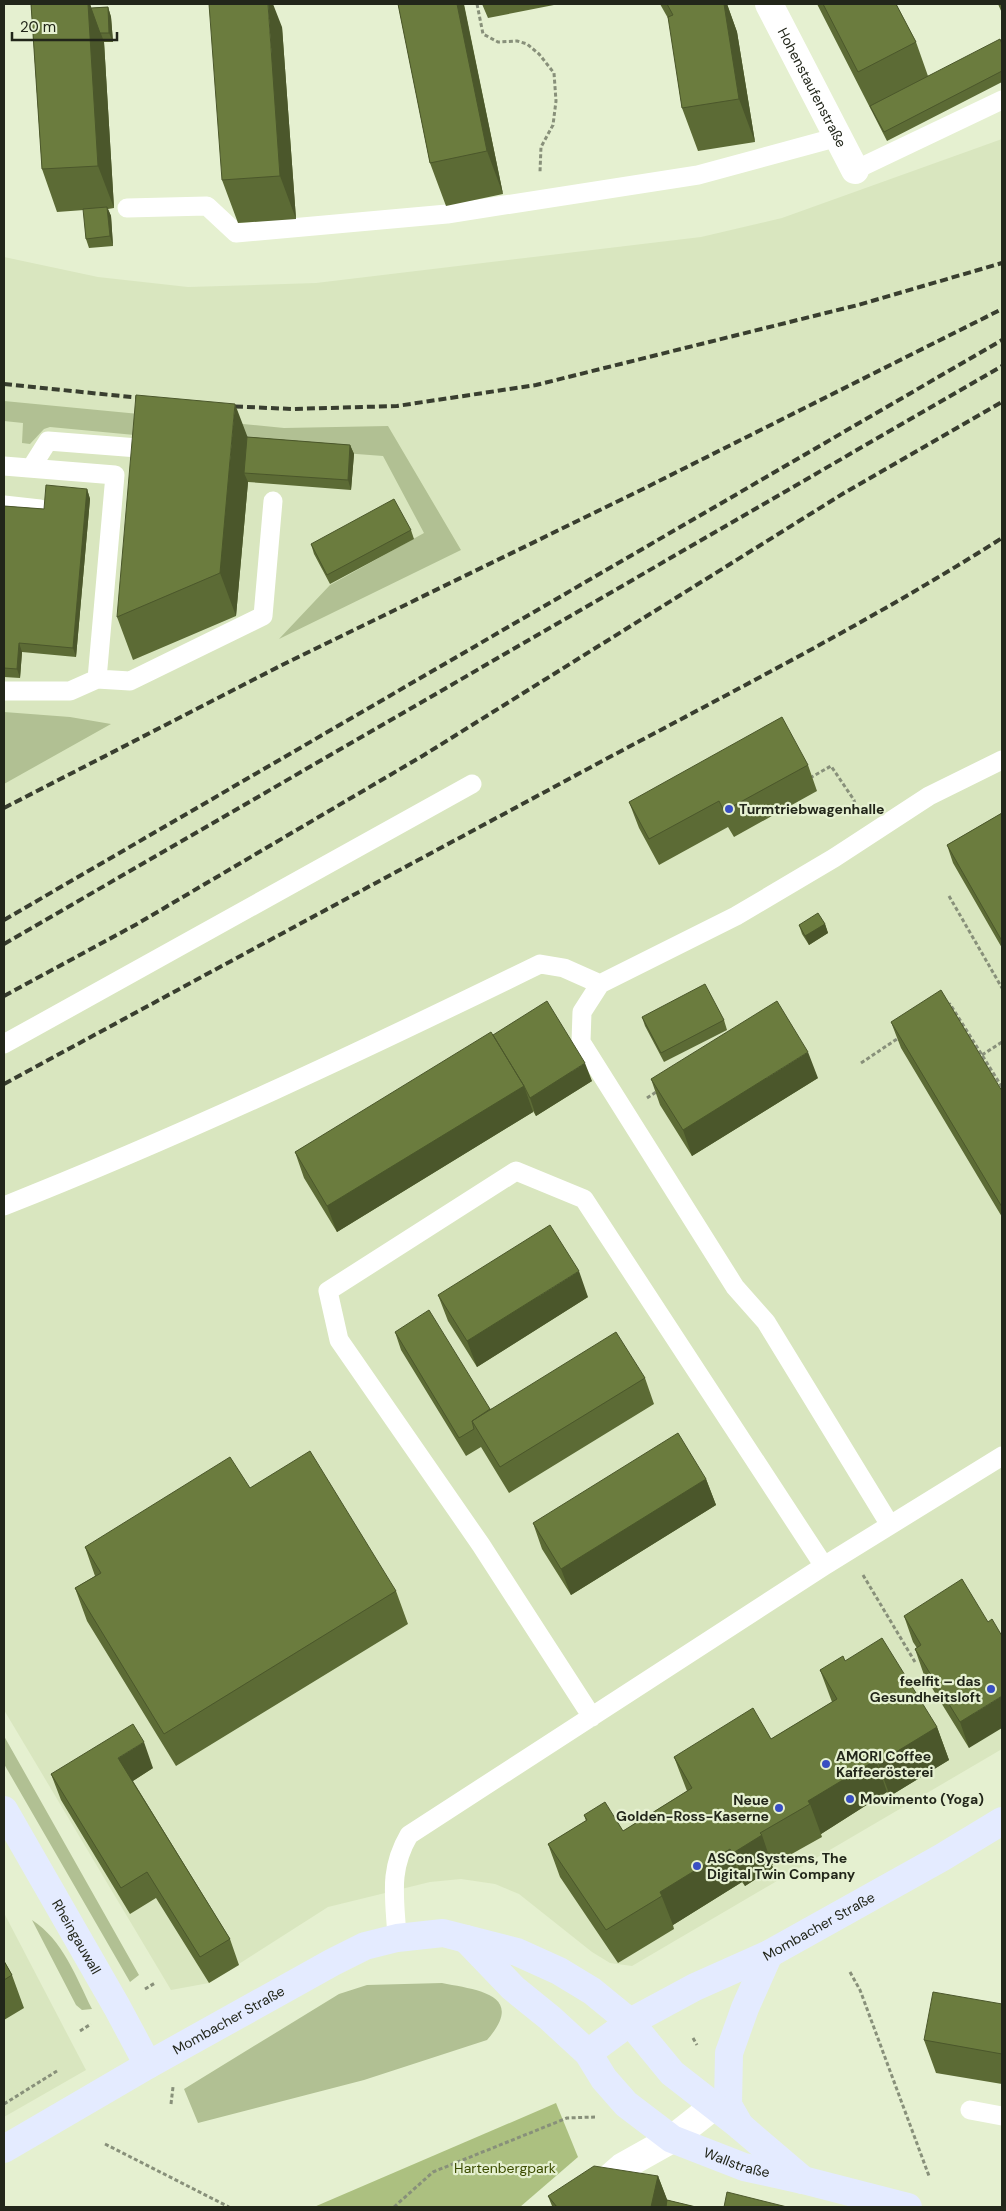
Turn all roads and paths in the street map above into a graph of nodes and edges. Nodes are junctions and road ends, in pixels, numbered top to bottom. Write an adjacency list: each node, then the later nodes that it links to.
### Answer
1 (477, 4): 6 (path)
2 (768, 4): 4 (street, Hohenstaufenstraße)
3 (1002, 100): 5 (lane)
4 (838, 136): 5 (street, Hohenstaufenstraße); 6 (lane)
5 (855, 170)
6 (544, 200): 7 (lane)
7 (127, 208)
8 (151, 449): 10 (lane)
9 (4, 466): 10 (lane)
10 (31, 468): 14 (lane)
11 (273, 501): 14 (lane)
12 (4, 505): 13 (lane)
13 (40, 509)
14 (97, 679): 15 (lane)
15 (4, 690)
16 (1002, 760): 19 (lane)
17 (810, 778): 19 (path)
18 (472, 784): 26 (lane)
19 (862, 839): 21 (lane)
20 (949, 896): 22 (path)
21 (600, 984): 32 (lane); 34 (lane)
22 (1002, 988)
23 (942, 1009): 27 (path)
24 (902, 1036): 28 (path)
25 (1002, 1042): 27 (path)
26 (4, 1044)
27 (982, 1055): 29 (path)
28 (861, 1063)
29 (1002, 1086)
30 (660, 1090): 31 (path)
31 (644, 1100)
32 (4, 1206)
33 (1002, 1456): 34 (lane)
34 (890, 1525): 35 (lane)
35 (848, 1551): 36 (lane); 37 (path)
36 (824, 1566): 38 (lane); 38 (lane)
37 (915, 1662)
38 (592, 1717): 41 (lane)
39 (4, 1810): 47 (main road, Rheingauwall)
40 (1002, 1821): 43 (main road, Mombacher Straße)
41 (397, 1938): 42 (main road, Mombacher Straße); 47 (main road, Mombacher Straße)
42 (466, 1939): 45 (main road, Mombacher Straße); 46 (main road)
43 (769, 1954): 45 (main road, Mombacher Straße); 56 (main road)
44 (850, 1972): 60 (path)
45 (630, 2022): 46 (main road, Mombacher Straße); 52 (main road, Wallstraße)
46 (588, 2053): 57 (main road, Wallstraße)
47 (148, 2065): 59 (main road, Mombacher Straße)
48 (57, 2071): 50 (path)
49 (172, 2091): 51 (path)
50 (4, 2104)
51 (171, 2104)
52 (714, 2106): 56 (main road, Wallstraße); 57 (street)
53 (970, 2110): 54 (lane)
54 (1002, 2116)
55 (600, 2117): 63 (path)
56 (740, 2126): 61 (main road, Wallstraße)
57 (672, 2139): 61 (main road, Wallstraße); 64 (street)
58 (105, 2144): 62 (path)
59 (4, 2149)
60 (929, 2176)
61 (802, 2180): 65 (main road, Wallstraße)
62 (229, 2207)
63 (394, 2207)
64 (576, 2207)
65 (908, 2207)

